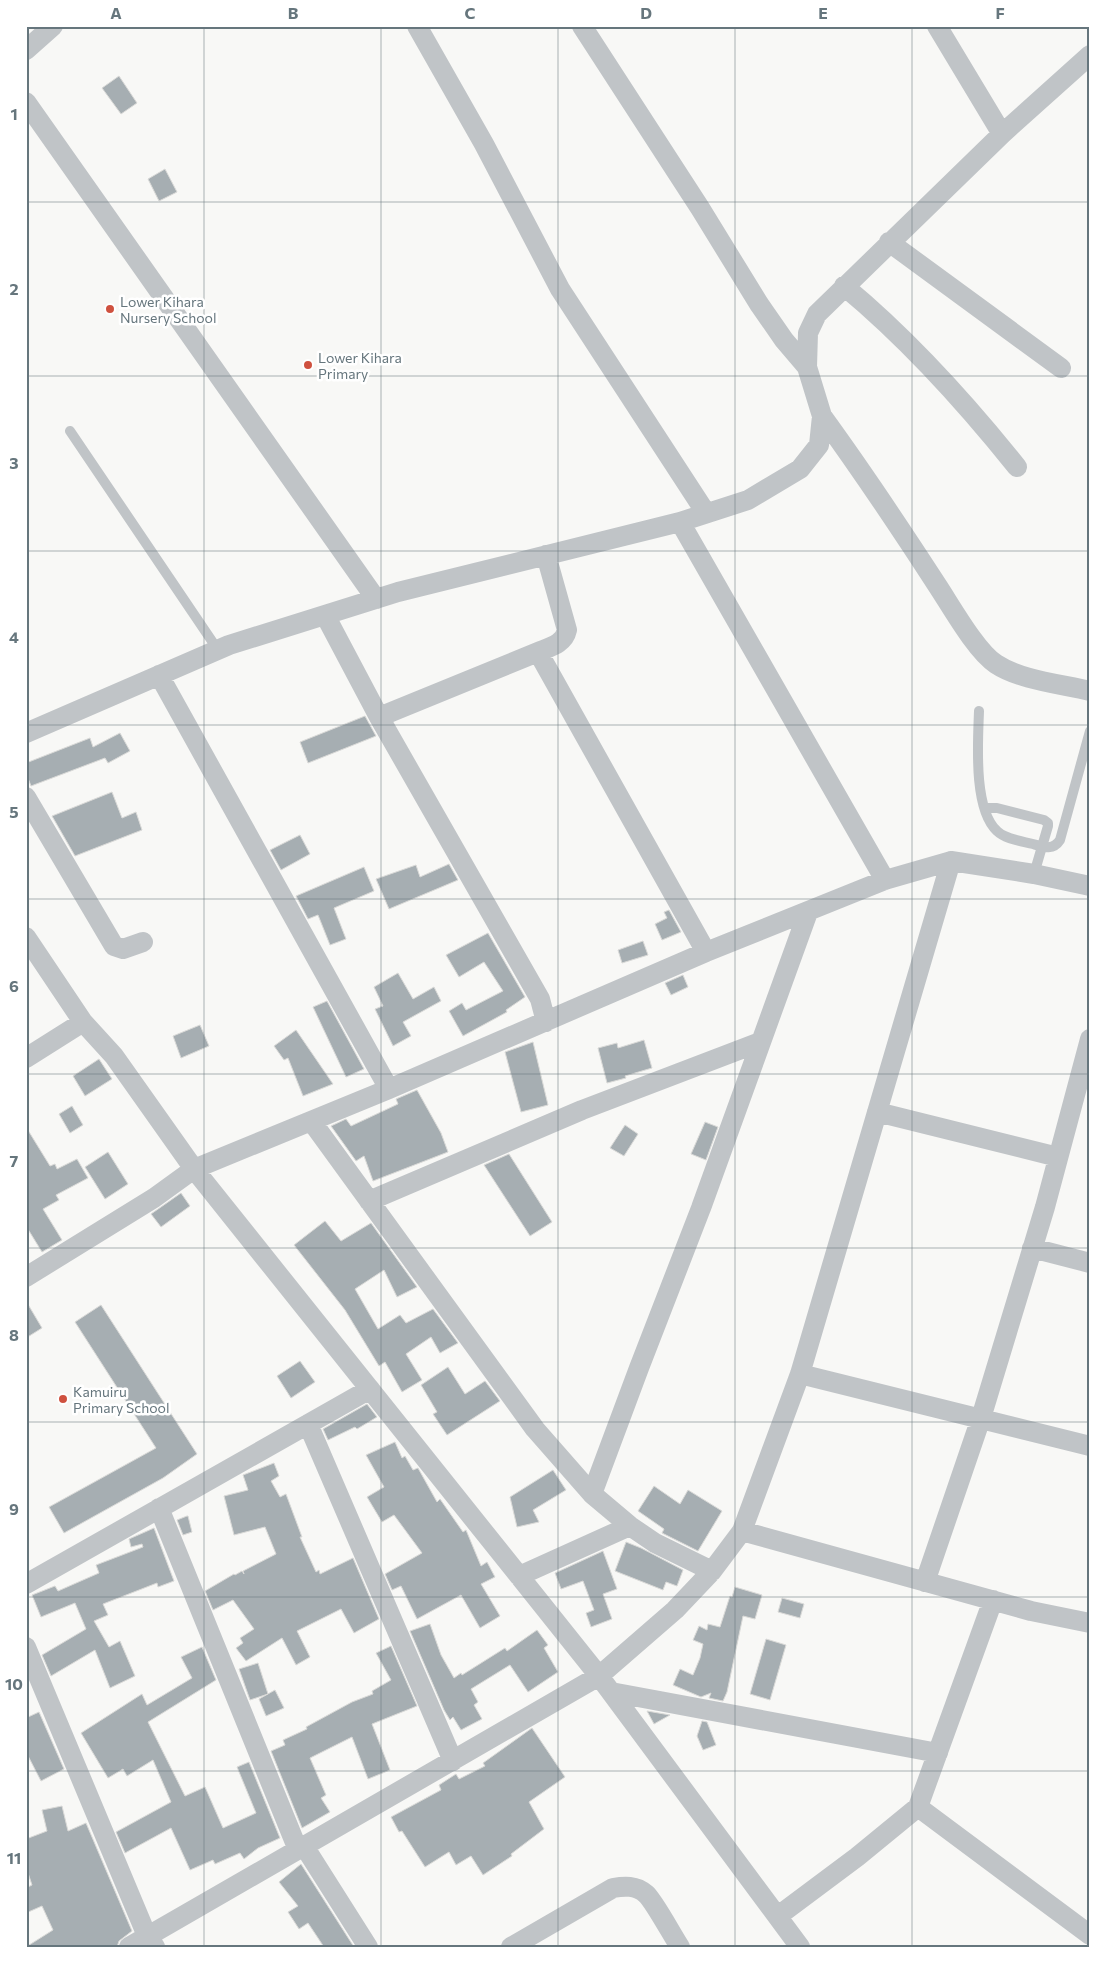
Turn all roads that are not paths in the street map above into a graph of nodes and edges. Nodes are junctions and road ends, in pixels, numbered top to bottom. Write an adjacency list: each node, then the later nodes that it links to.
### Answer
1 (417, 26): 16 (street)
2 (582, 26): 11 (street)
3 (936, 26): 8 (street)
4 (52, 27): 5 (street)
5 (26, 50)
6 (1090, 55): 8 (street)
7 (26, 102): 19 (street)
8 (1002, 134): 9 (street)
9 (889, 242): 10 (street); 12 (street)
10 (844, 286): 11 (street); 15 (street)
11 (807, 367): 13 (street)
12 (1061, 368)
13 (822, 416): 16 (street); 24 (street)
14 (70, 431): 21 (lane)
15 (1017, 467)
16 (706, 513): 17 (street)
17 (680, 522): 18 (street); 34 (street)
18 (546, 555): 19 (street); 22 (street)
19 (376, 599): 20 (street)
20 (325, 614): 21 (street); 26 (street)
21 (218, 650): 23 (street)
22 (538, 652): 26 (street); 39 (street)
23 (159, 675): 28 (street); 46 (street)
24 (1090, 691)
25 (979, 711): 30 (lane)
26 (379, 717): 41 (street)
27 (1090, 732): 31 (lane)
28 (26, 733)
29 (26, 797): 38 (street)
30 (985, 808): 31 (lane); 31 (lane)
31 (1042, 847): 33 (lane)
32 (951, 861): 33 (street); 34 (street); 47 (street)
33 (1034, 874): 35 (street)
34 (885, 880): 36 (street)
35 (1090, 886)
36 (808, 912): 39 (street); 43 (street)
37 (26, 938): 40 (street)
38 (143, 942)
39 (706, 952): 41 (street)
40 (83, 1022): 44 (street); 50 (street)
41 (546, 1022): 46 (street)
42 (1090, 1039): 45 (street)
43 (760, 1042): 51 (street); 60 (street)
44 (26, 1058)
45 (1084, 1079): 49 (street)
46 (389, 1089): 48 (street)
47 (877, 1112): 49 (street); 55 (street)
48 (312, 1122): 50 (street); 51 (street)
49 (1058, 1157): 52 (street)
50 (194, 1169): 54 (street); 56 (street)
51 (370, 1201): 60 (street)
52 (1032, 1248): 53 (street); 57 (street)
53 (1090, 1263)
54 (26, 1277)
55 (800, 1374): 57 (street); 63 (street)
56 (370, 1389): 58 (street); 65 (street)
57 (981, 1418): 59 (street); 66 (street)
58 (308, 1424): 61 (street); 73 (street)
59 (1090, 1446)
60 (592, 1494): 62 (street)
61 (159, 1508): 67 (street); 75 (street)
62 (630, 1526): 64 (street); 65 (street)
63 (742, 1531): 64 (street); 66 (street)
64 (712, 1571): 71 (street)
65 (519, 1576): 71 (street)
66 (925, 1582): 68 (street)
67 (26, 1584)
68 (993, 1600): 69 (street); 72 (street)
69 (1090, 1622)
70 (26, 1647): 78 (street)
71 (605, 1684): 72 (street); 73 (street); 76 (street)
72 (938, 1753): 74 (street)
73 (453, 1761): 75 (street)
74 (918, 1807): 76 (street); 77 (street)
75 (301, 1848): 78 (street); 80 (street)
76 (778, 1916): 83 (street)
77 (1090, 1935)
78 (151, 1941): 79 (street)
79 (130, 1947)
80 (368, 1947)
81 (511, 1947): 82 (street)
82 (680, 1947)
83 (800, 1947)

